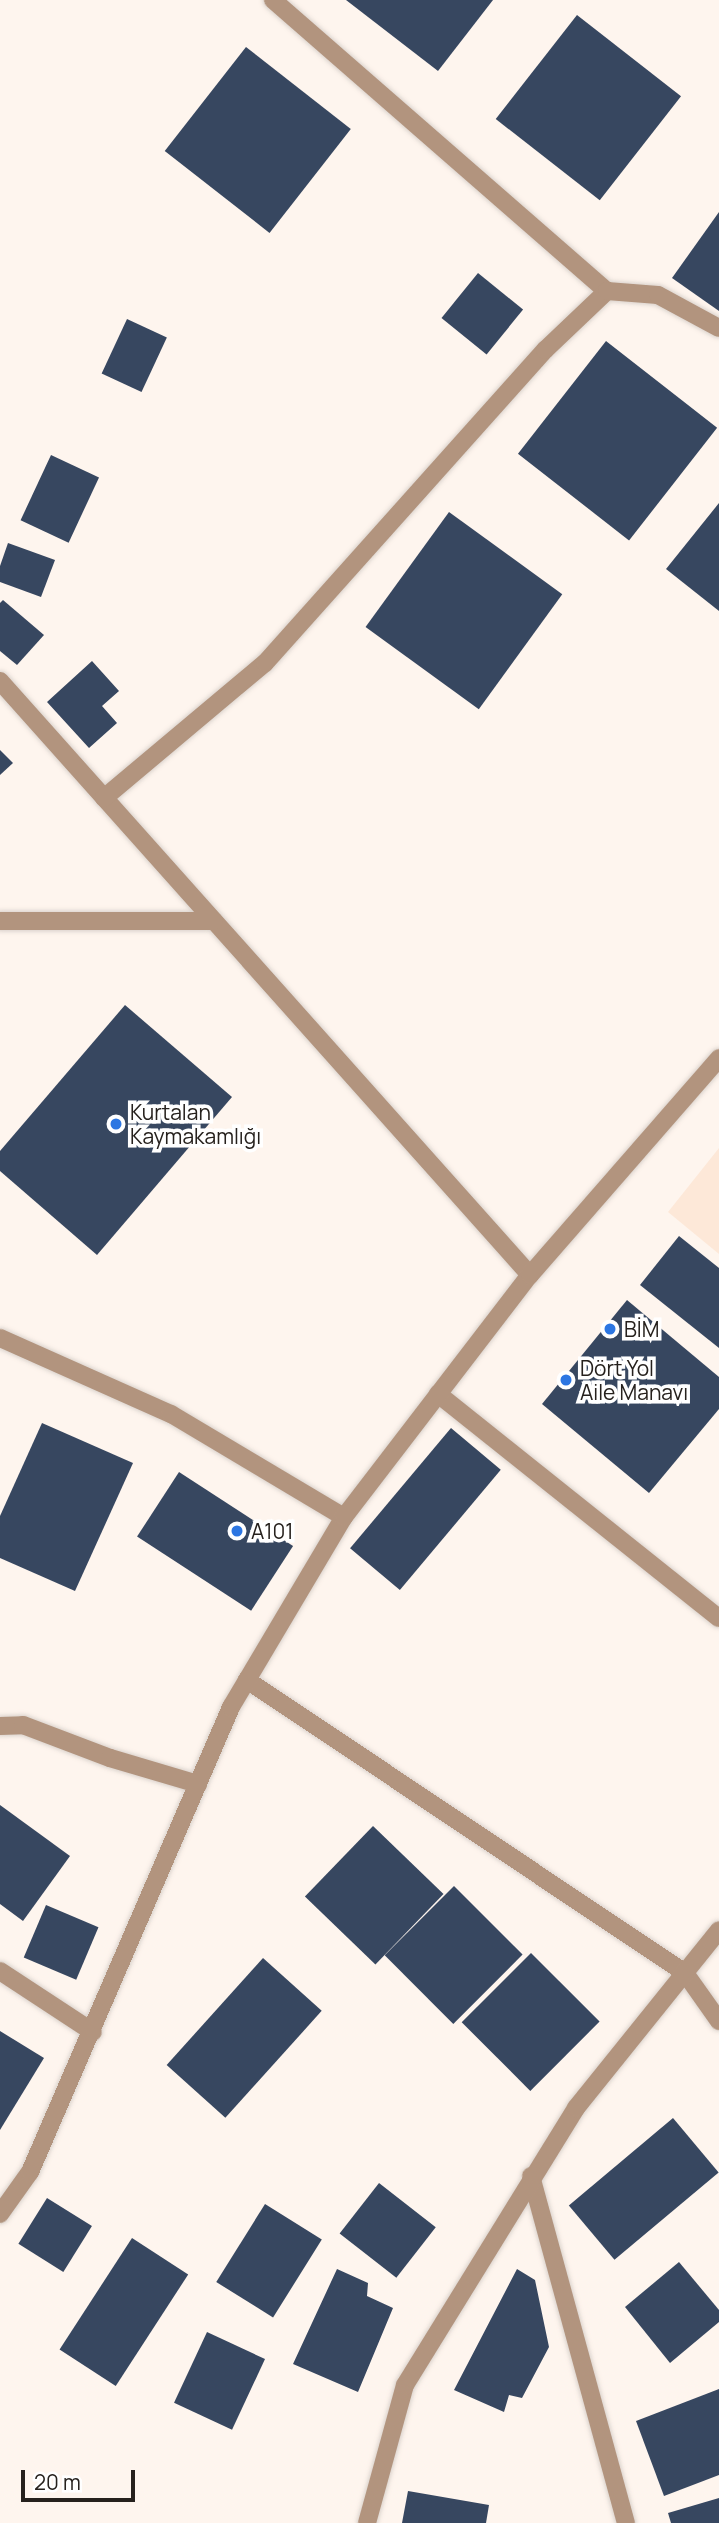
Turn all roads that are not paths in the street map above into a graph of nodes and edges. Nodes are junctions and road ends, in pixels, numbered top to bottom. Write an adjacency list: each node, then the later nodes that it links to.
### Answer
1 (273, 0): 2 (street)
2 (607, 291): 3 (street); 5 (street)
3 (719, 328)
4 (0, 681): 5 (street)
5 (104, 798): 7 (street)
6 (0, 921): 7 (street)
7 (214, 921): 9 (street)
8 (719, 1058): 9 (street)
9 (530, 1275): 11 (street)
10 (0, 1338): 12 (street)
11 (438, 1394): 12 (street); 13 (street)
12 (344, 1517): 14 (street)
13 (719, 1618)
14 (247, 1681): 16 (street); 19 (street)
15 (0, 1726): 16 (street)
16 (198, 1784): 21 (street)
17 (719, 1930): 19 (street)
18 (0, 1971): 21 (street)
19 (685, 1973): 20 (street); 22 (street)
20 (719, 2021)
21 (93, 2032): 23 (street)
22 (531, 2176): 24 (street); 25 (street)
23 (0, 2214)
24 (367, 2523)
25 (626, 2523)

